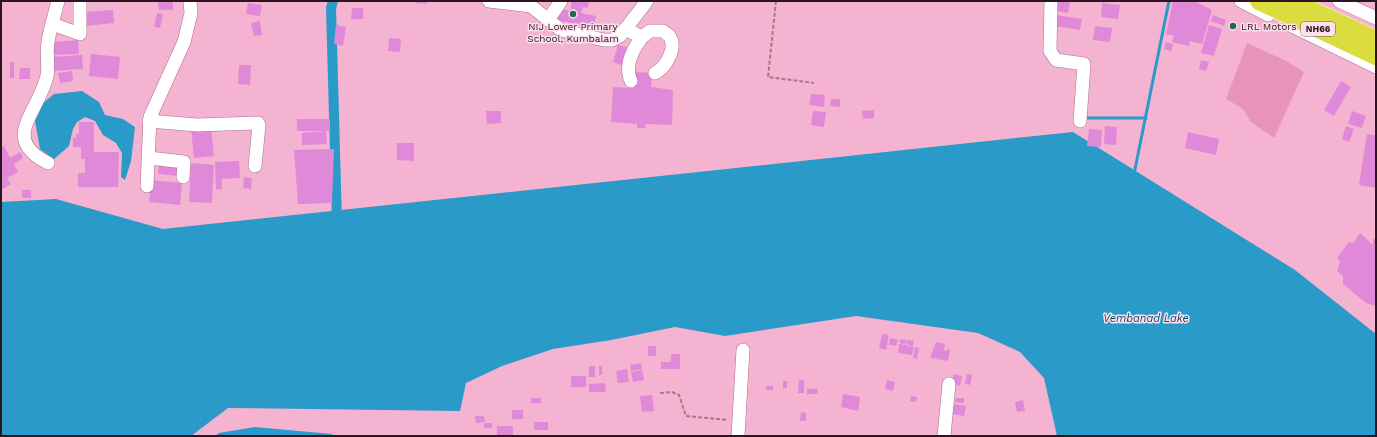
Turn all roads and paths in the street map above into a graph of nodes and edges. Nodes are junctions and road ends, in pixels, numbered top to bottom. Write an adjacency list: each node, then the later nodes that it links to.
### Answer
1 (58, 1): 15 (street)
2 (80, 1): 15 (street)
3 (190, 1): 24 (street)
4 (489, 1): 14 (street)
5 (561, 1): 14 (street)
6 (647, 1): 16 (street)
7 (776, 1): 23 (path)
8 (1051, 1): 25 (street)
9 (1241, 1): 20 (street)
10 (1259, 1): 19 (highway, NH66)
11 (1292, 1): 18 (highway, NH66)
12 (1338, 1): 13 (street)
13 (1376, 17)
14 (548, 20): 16 (street)
15 (52, 24): 27 (street)
16 (626, 29): 17 (street)
17 (642, 37): 21 (street); 22 (street)
18 (1376, 40)
19 (1376, 56)
20 (1376, 68)
21 (655, 73)
22 (631, 81)
23 (814, 83)
24 (149, 121): 26 (street); 28 (street)
25 (1080, 121)
26 (149, 158): 29 (street); 30 (street)
27 (48, 163)
28 (255, 166)
29 (183, 177)
30 (147, 186)
31 (743, 350): 34 (street)
32 (949, 384): 36 (street)
33 (660, 393): 34 (path)
34 (739, 421): 35 (street)
35 (738, 436)
36 (944, 436)

